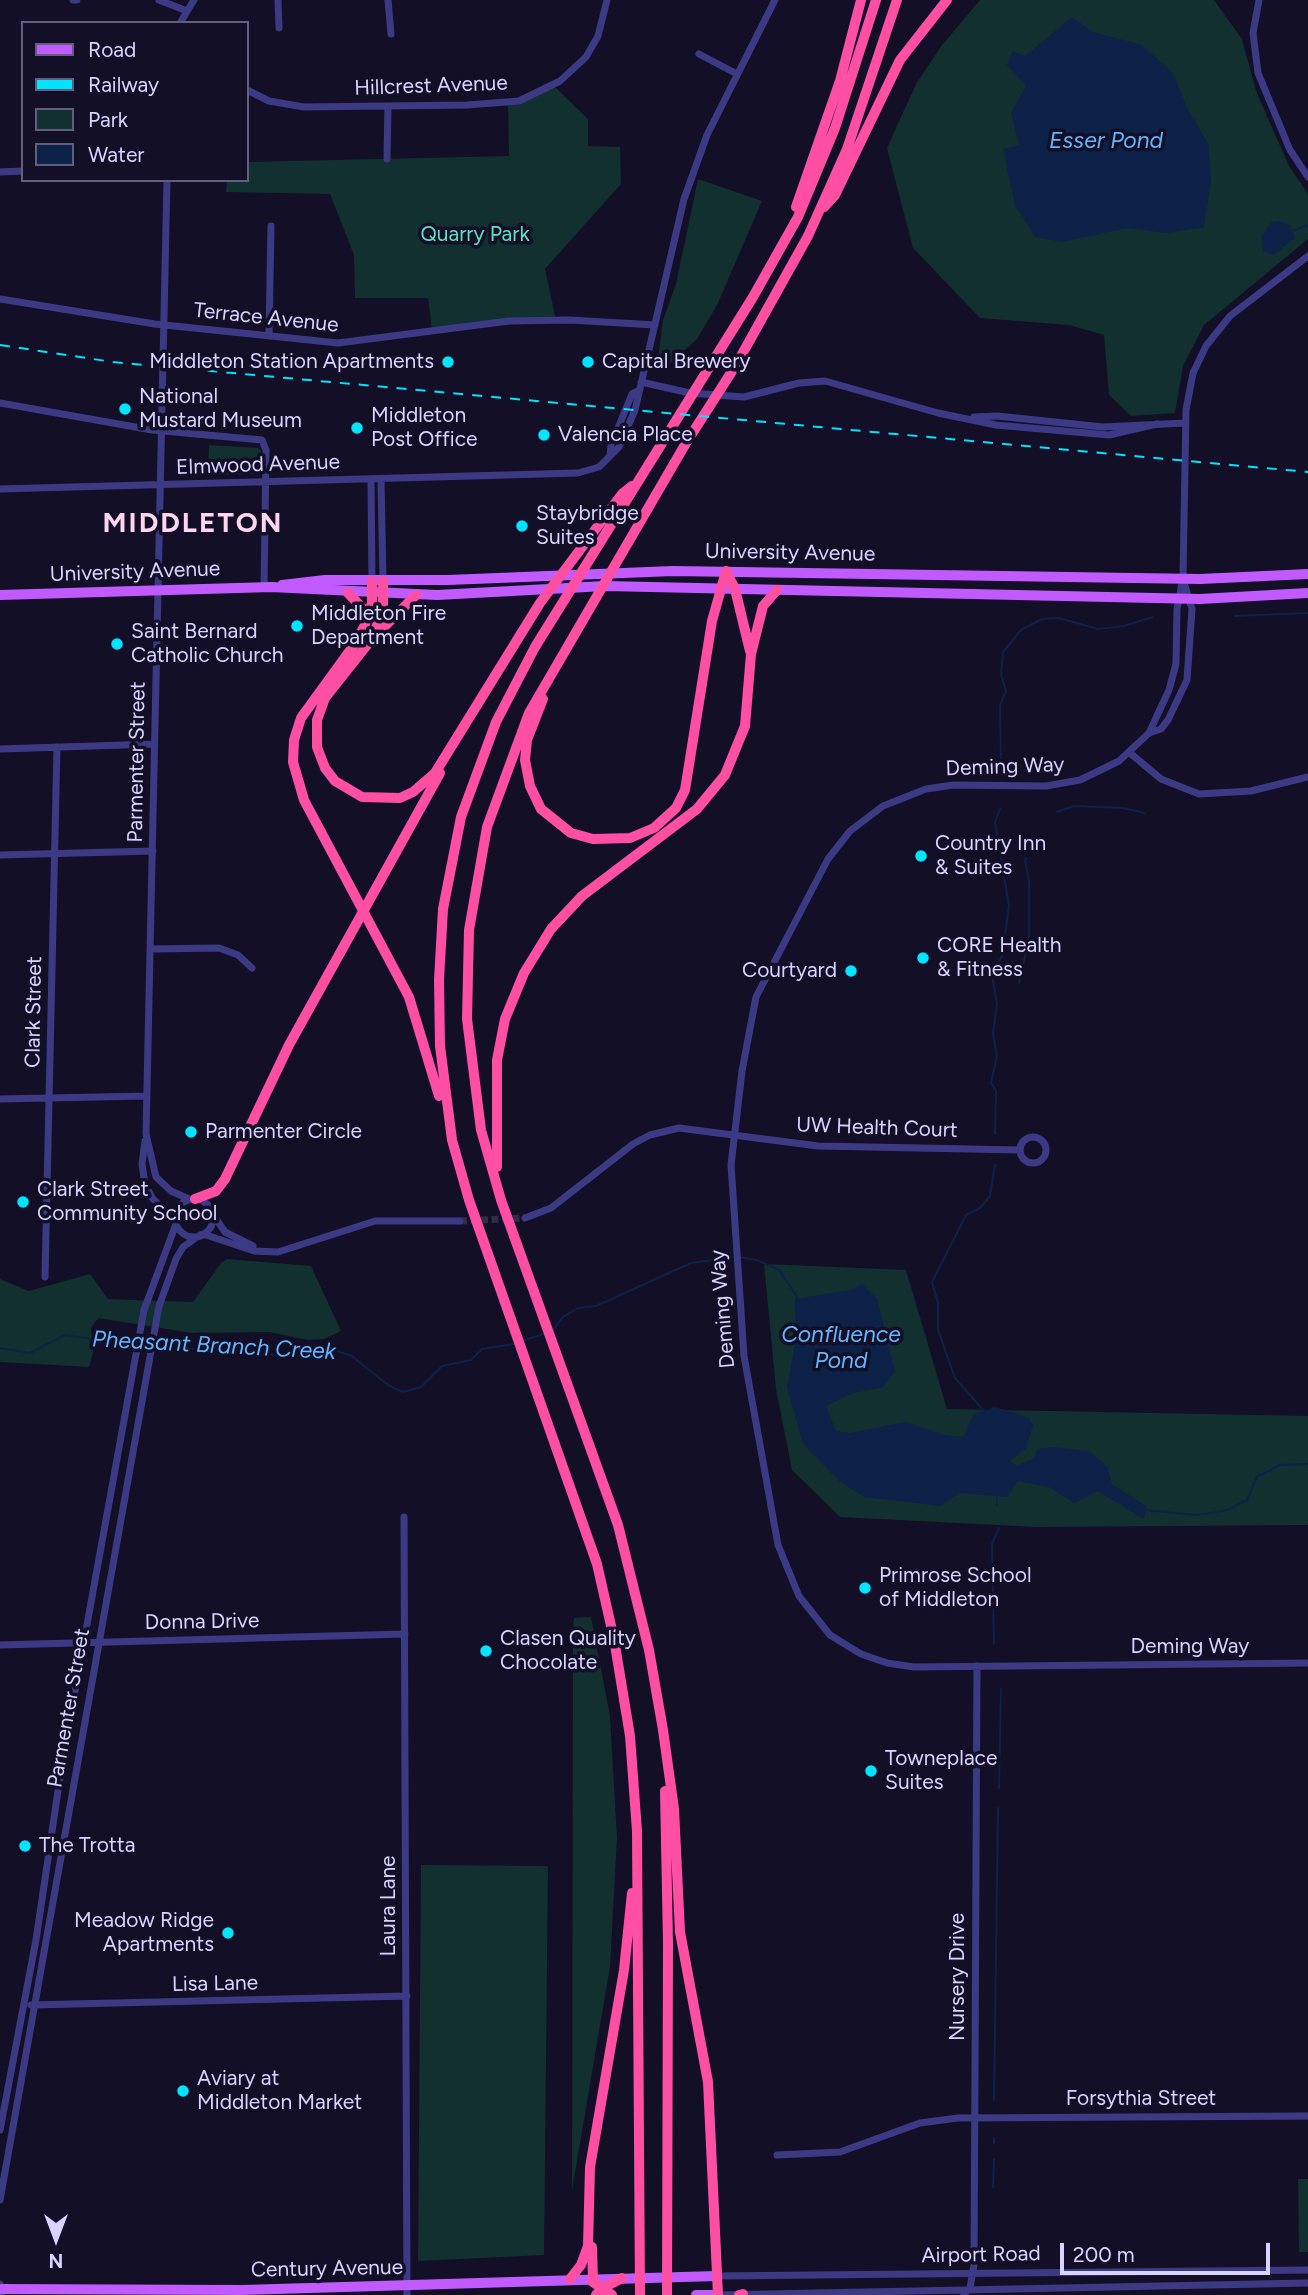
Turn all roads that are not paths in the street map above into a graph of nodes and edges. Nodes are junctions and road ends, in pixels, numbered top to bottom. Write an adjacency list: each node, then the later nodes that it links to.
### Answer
1 (159, 0): 12 (street)
2 (194, 0): 12 (street)
3 (278, 0): 14 (street)
4 (388, 0): 15 (street)
5 (607, 0): 19 (street, Hillcrest Avenue)
6 (775, 0): 17 (street)
7 (861, 0): 27 (highway)
8 (876, 0): 27 (highway)
9 (897, 0): 25 (highway)
10 (947, 0): 25 (highway)
11 (1259, 0): 23 (street)
12 (187, 11): 13 (street)
13 (181, 21)
14 (279, 28)
15 (391, 34)
16 (699, 54): 17 (street)
17 (737, 74): 31 (street)
18 (248, 90): 19 (street, Hillcrest Avenue)
19 (388, 106): 20 (street)
20 (387, 159)
21 (21, 171): 22 (street)
22 (0, 172)
23 (1308, 177)
24 (167, 182): 30 (street, Parmenter Street)
25 (818, 214): 61 (highway)
26 (271, 226): 32 (street)
27 (785, 240): 40 (highway)
28 (1308, 256): 35 (street, Deming Way)
29 (0, 299): 30 (street, Terrace Avenue)
30 (164, 325): 32 (street, Terrace Avenue); 36 (street, Parmenter Street)
31 (655, 325): 32 (street, Terrace Avenue); 33 (street)
32 (269, 336)
33 (641, 382): 35 (street); 38 (street, Elmwood Avenue)
34 (0, 403): 36 (street)
35 (1185, 423): 45 (street, Deming Way)
36 (162, 431): 39 (street); 41 (street, Parmenter Street)
37 (371, 480): 38 (street, Elmwood Avenue); 39 (street, Elmwood Avenue); 46 (street)
38 (381, 480): 46 (street)
39 (266, 482): 41 (street, Elmwood Avenue); 47 (street)
40 (638, 483): 64 (highway); 79 (highway)
41 (160, 485): 42 (street, Elmwood Avenue); 50 (street, Parmenter Street)
42 (0, 489)
43 (726, 571): 45 (main road, University Avenue); 46 (main road, University Avenue); 48 (highway); 49 (highway)
44 (1308, 574): 45 (main road, University Avenue)
45 (1182, 578): 57 (street, Deming Way)
46 (378, 581): 47 (main road, University Avenue); 54 (highway)
47 (268, 587): 50 (main road, University Avenue); 52 (main road, University Avenue)
48 (719, 589): 49 (main road, University Avenue); 56 (main road, University Avenue); 61 (highway)
49 (735, 589): 51 (main road, University Avenue); 60 (highway)
50 (158, 590): 55 (main road, University Avenue); 63 (street, Parmenter Street)
51 (777, 590): 57 (main road, University Avenue); 60 (highway)
52 (348, 593): 54 (main road, University Avenue); 58 (highway)
53 (1308, 593): 57 (main road, University Avenue)
54 (378, 594): 56 (main road, University Avenue); 58 (highway); 59 (highway)
55 (0, 595)
56 (416, 595): 59 (highway)
57 (1184, 599): 62 (street, Deming Way); 62 (street, Deming Way)
58 (369, 615): 79 (highway)
59 (371, 639): 64 (highway)
60 (751, 654): 81 (highway)
61 (561, 657): 81 (highway)
62 (1149, 733): 67 (street, Deming Way)
63 (154, 744): 65 (street); 69 (street, Parmenter Street)
64 (453, 745): 82 (highway)
65 (57, 747): 66 (street); 70 (street, Clark Street)
66 (0, 749)
67 (1130, 753): 68 (street); 78 (street, Deming Way)
68 (1308, 777)
69 (153, 851): 70 (street); 72 (street, Parmenter Street)
70 (54, 853): 71 (street); 75 (street, Clark Street)
71 (0, 855)
72 (150, 949): 73 (street); 74 (street, Parmenter Street)
73 (252, 968)
74 (147, 1096): 75 (street); 77 (street, Parmenter Street)
75 (49, 1098): 76 (street); 89 (street, Clark Street)
76 (0, 1099)
77 (146, 1134): 82 (street, Parmenter Street); 86 (street, Parmenter Street)
78 (733, 1134): 80 (street, UW Health Court); 84 (street, UW Health Court); 96 (street, Deming Way)
79 (452, 1140): 98 (highway)
80 (1020, 1150)
81 (500, 1197): 97 (highway)
82 (192, 1199): 83 (street); 86 (street)
83 (212, 1212): 87 (street); 88 (street)
84 (526, 1218)
85 (460, 1221): 88 (street)
86 (176, 1222): 87 (street); 92 (street, Parmenter Street)
87 (201, 1235): 88 (street); 93 (street, Parmenter Street)
88 (293, 1248)
89 (45, 1277)
90 (404, 1517): 91 (street, Laura Lane)
91 (405, 1634): 93 (street, Donna Drive); 99 (street, Laura Lane)
92 (85, 1641): 93 (street, Donna Drive); 94 (street, Donna Drive); 100 (street, Parmenter Street)
93 (99, 1641): 101 (street, Parmenter Street)
94 (0, 1645)
95 (1308, 1663): 96 (street, Deming Way)
96 (978, 1666): 103 (street, Nursery Drive)
97 (657, 1698): 110 (highway); 124 (highway)
98 (637, 1831): 106 (highway); 123 (highway)
99 (407, 1996): 101 (street, Lisa Lane); 117 (street, Laura Lane)
100 (23, 2004): 101 (street, Lisa Lane); 104 (street, Parmenter Street)
101 (35, 2005): 107 (street, Parmenter Street)
102 (1308, 2116): 103 (street, Forsythia Street)
103 (975, 2118): 105 (street, Forsythia Street); 109 (street, Nursery Drive)
104 (0, 2130)
105 (777, 2155)
106 (593, 2160): 113 (highway); 114 (highway)
107 (0, 2200)
108 (1308, 2270): 109 (street, Airport Road)
109 (974, 2274): 110 (street, Airport Road); 119 (street, Nursery Drive)
110 (716, 2276): 111 (main road, Airport Road); 126 (highway)
111 (654, 2277): 112 (main road, Century Avenue)
112 (622, 2278): 114 (main road, Century Avenue); 118 (highway)
113 (570, 2279): 114 (main road, Century Avenue); 117 (main road, Century Avenue)
114 (592, 2279): 118 (highway)
115 (1308, 2283): 119 (street, Airport Road)
116 (0, 2287): 117 (main road, Century Avenue); 121 (street)
117 (407, 2290)
118 (598, 2292): 122 (highway)
119 (970, 2293): 120 (street, Airport Road)
120 (741, 2294): 126 (street, Airport Road)
121 (2, 2295)
122 (612, 2295)
123 (640, 2295)
124 (667, 2295)
125 (696, 2295): 126 (main road, Airport Road)
126 (718, 2295)

